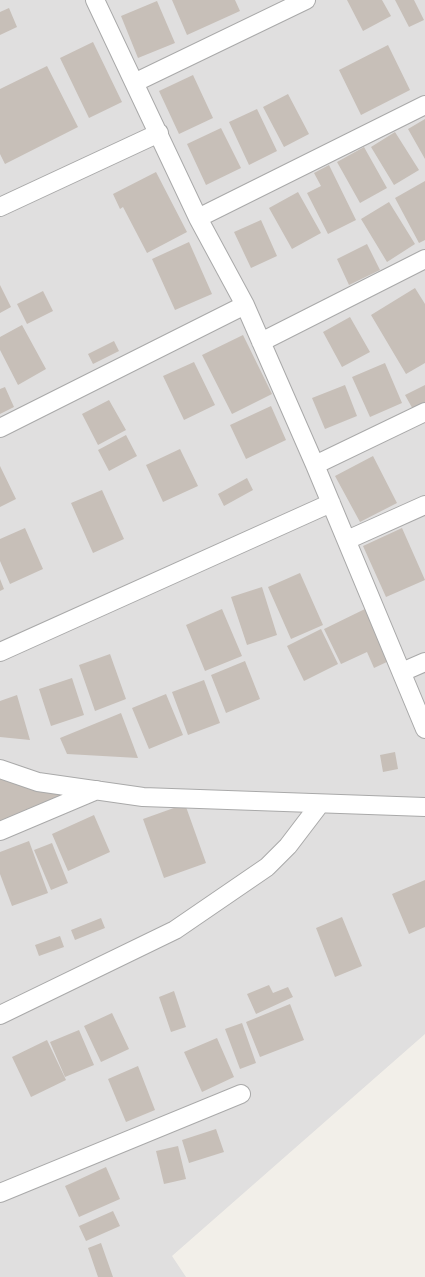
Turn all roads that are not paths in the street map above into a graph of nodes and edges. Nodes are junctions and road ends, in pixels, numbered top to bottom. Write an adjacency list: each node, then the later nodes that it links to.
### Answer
1 (95, 0): 3 (street)
2 (306, 0): 3 (street)
3 (136, 82): 5 (street)
4 (425, 105): 7 (street)
5 (159, 133): 6 (street); 7 (street)
6 (0, 207)
7 (198, 218): 9 (street)
8 (425, 258): 10 (street)
9 (244, 305): 10 (street); 12 (street)
10 (261, 342): 13 (street)
11 (425, 412): 13 (street)
12 (0, 428)
13 (315, 465): 14 (street)
14 (331, 503): 16 (street); 17 (street)
15 (425, 505): 16 (street)
16 (347, 540): 19 (street)
17 (0, 652)
18 (425, 662): 19 (street)
19 (402, 672): 20 (street)
20 (425, 729)
21 (0, 769): 22 (street)
22 (97, 790): 23 (street); 25 (street)
23 (320, 804): 24 (street); 26 (street)
24 (425, 807)
25 (0, 831)
26 (0, 1014)
27 (240, 1094): 28 (street)
28 (0, 1193)

